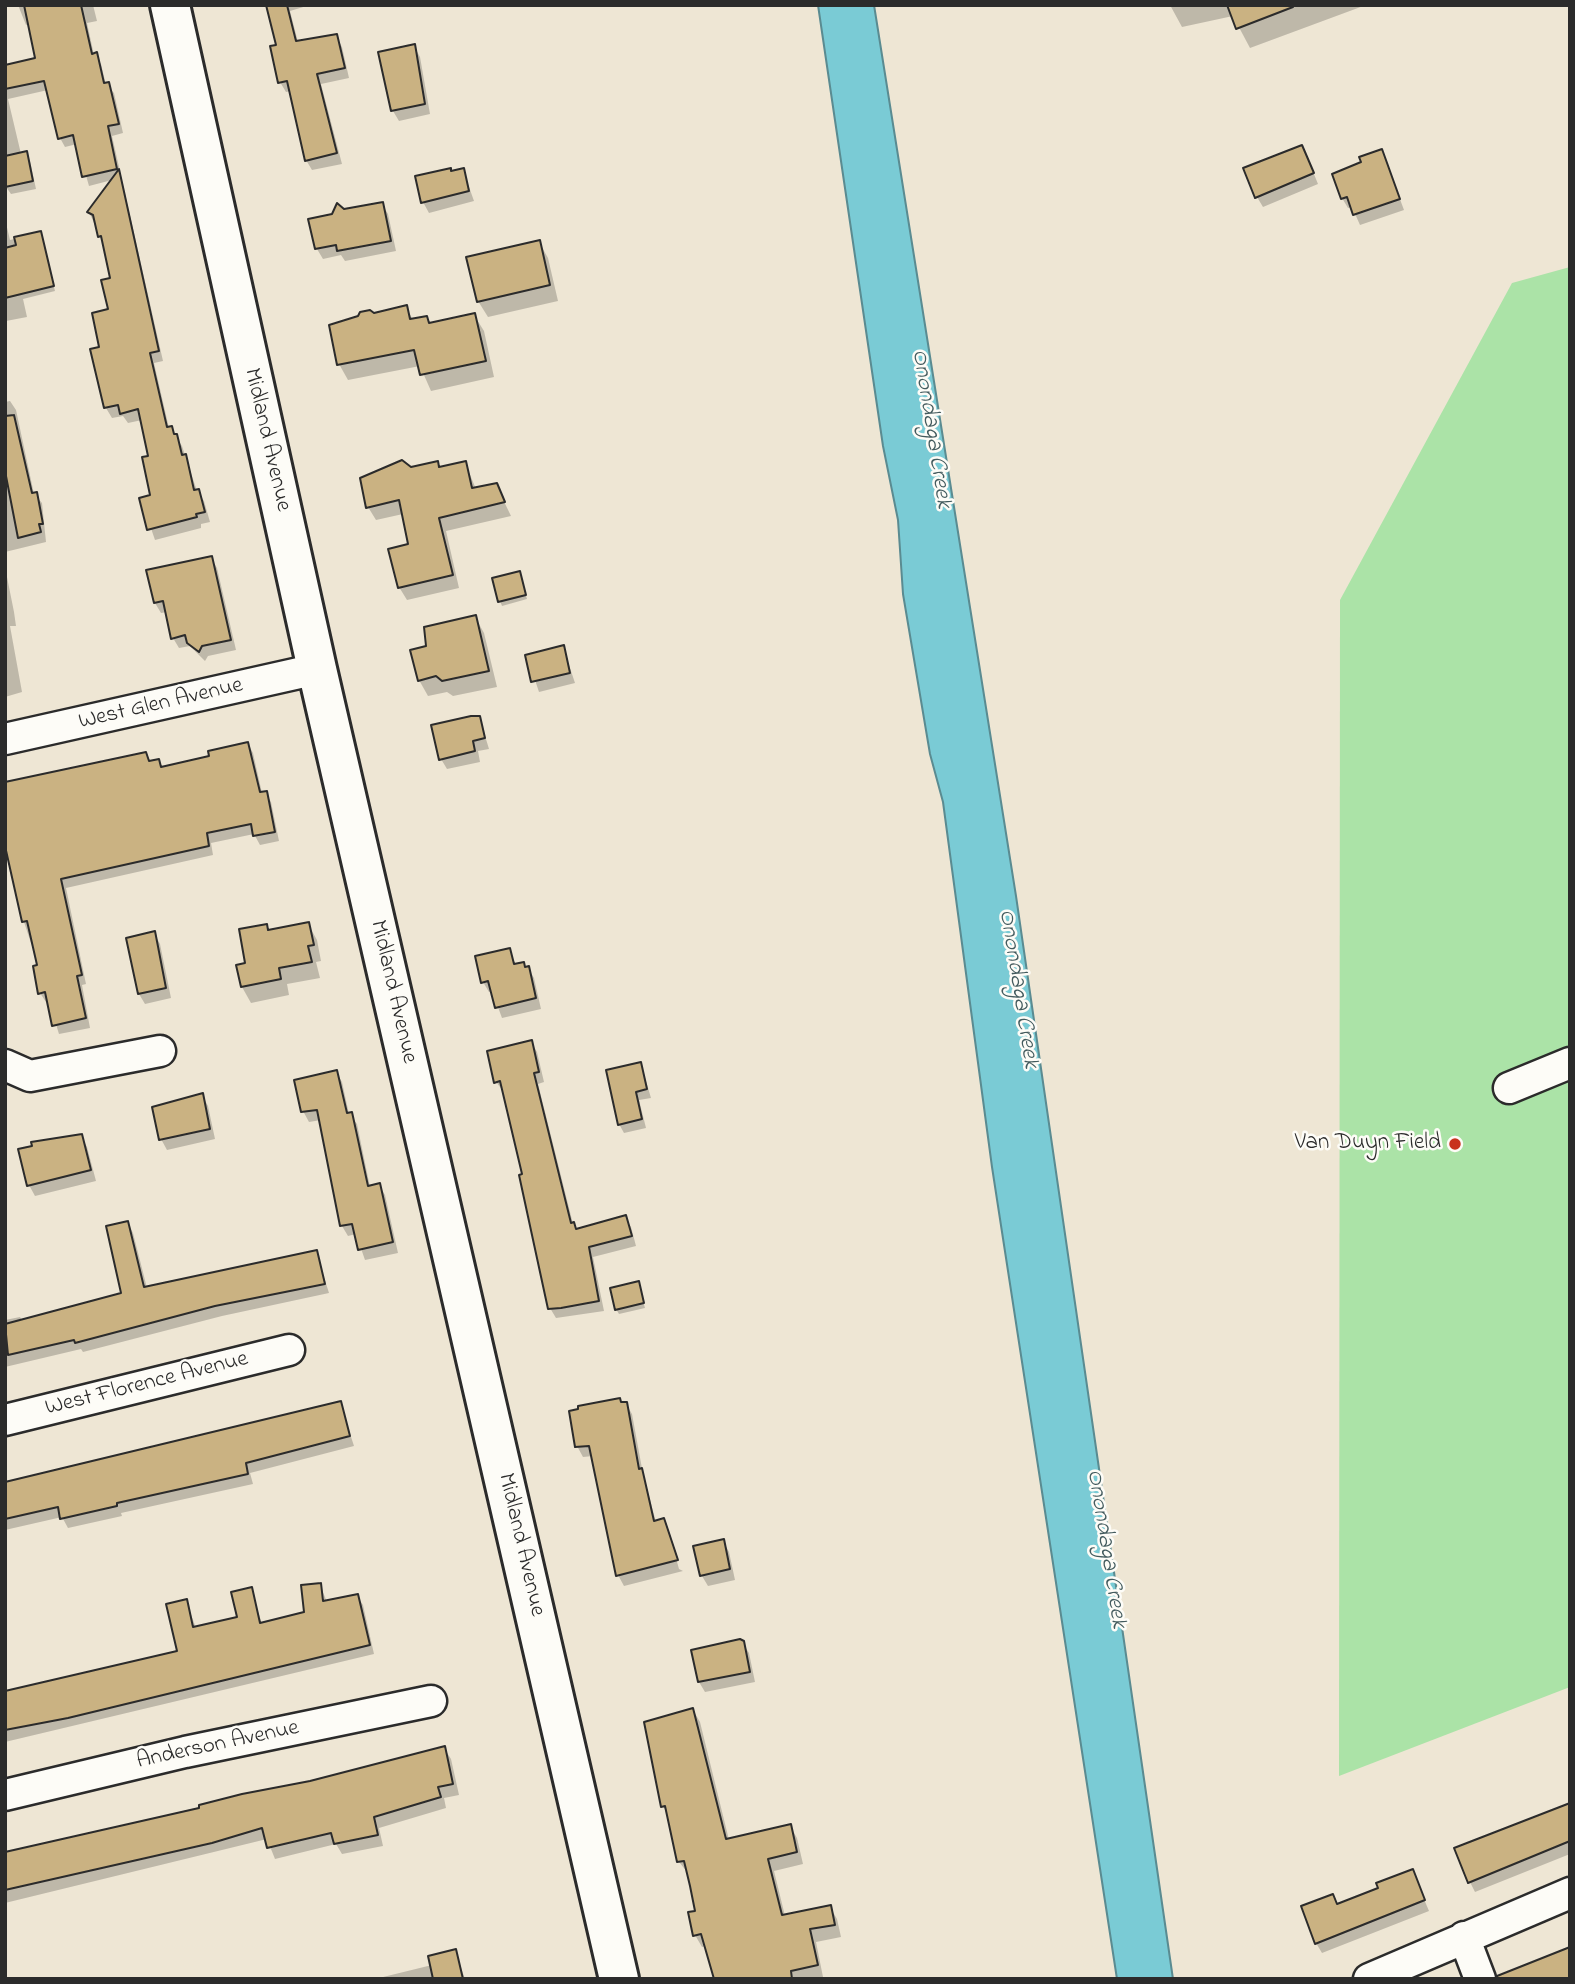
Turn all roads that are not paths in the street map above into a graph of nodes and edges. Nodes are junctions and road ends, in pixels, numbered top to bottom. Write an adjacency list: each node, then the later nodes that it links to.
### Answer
1 (170, 5): 2 (street, Midland Avenue)
2 (317, 669): 3 (street, West Glen Avenue); 14 (street, Midland Avenue)
3 (5, 739)
4 (160, 1051): 6 (street)
5 (1570, 1063): 7 (street)
6 (5, 1065)
7 (1509, 1088)
8 (289, 1350): 9 (street, West Florence Avenue)
9 (5, 1420)
10 (431, 1701): 11 (street, Anderson Avenue)
11 (5, 1795)
12 (1570, 1893): 13 (street)
13 (1464, 1937): 15 (street); 16 (street)
14 (619, 1979)
15 (1370, 1979)
16 (1480, 1979)

